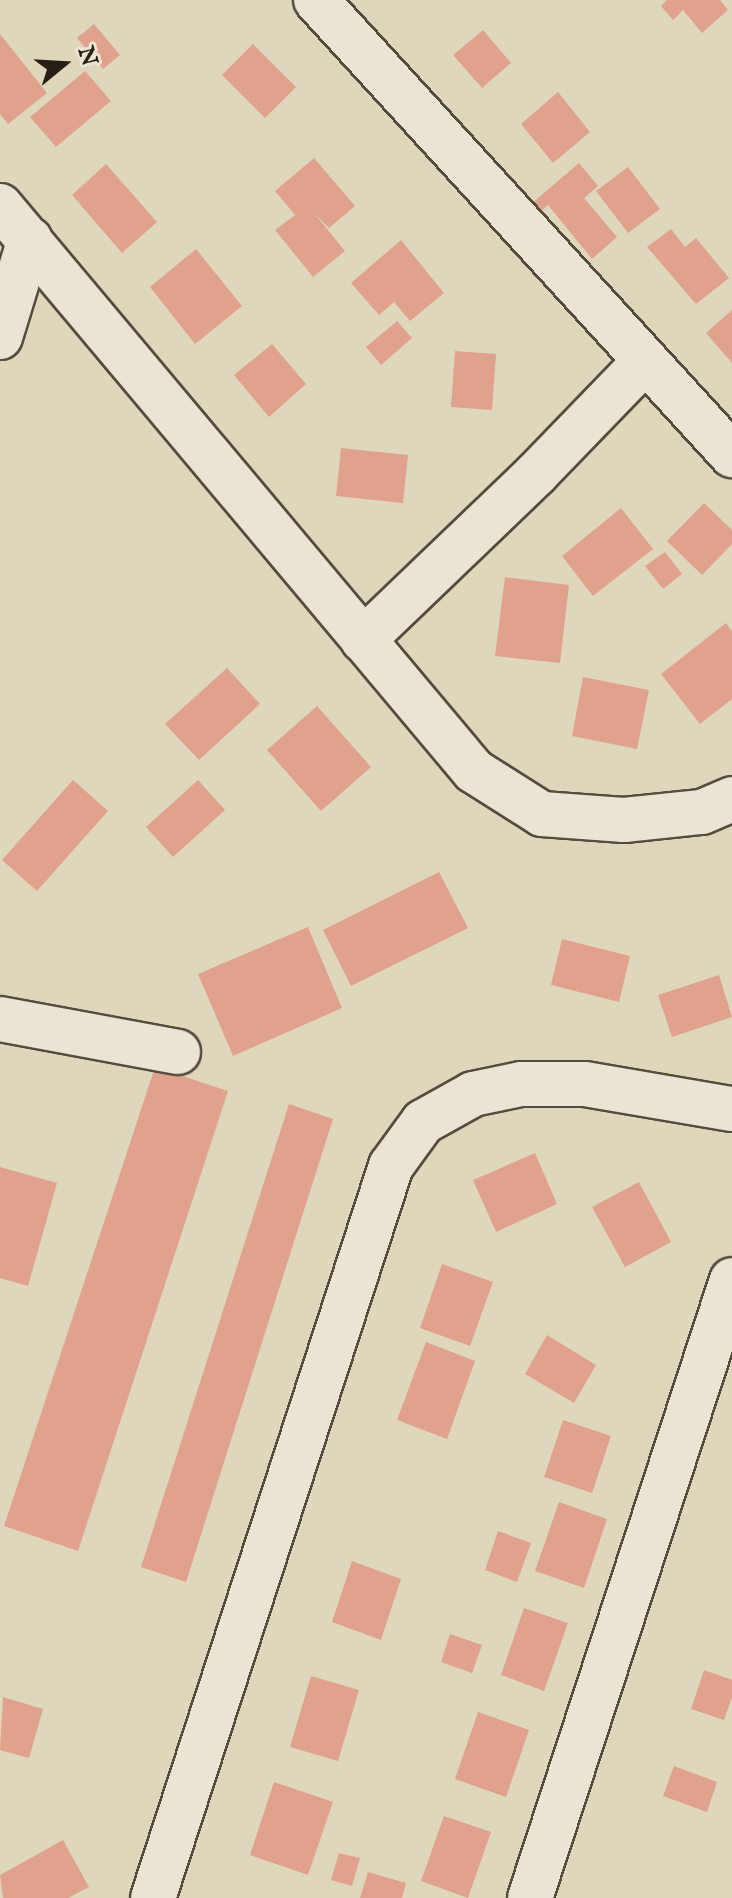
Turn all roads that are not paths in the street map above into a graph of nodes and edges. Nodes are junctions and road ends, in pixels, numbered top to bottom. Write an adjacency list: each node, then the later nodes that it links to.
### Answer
1 (316, 0): 5 (street)
2 (0, 206): 3 (street)
3 (30, 239): 4 (street); 7 (street)
4 (0, 337)
5 (645, 361): 6 (street); 7 (street)
6 (732, 455)
7 (363, 640): 8 (street)
8 (732, 799)
9 (0, 1019): 10 (street)
10 (178, 1052)
11 (732, 1109): 13 (street)
12 (732, 1280): 14 (street)
13 (153, 1898)
14 (530, 1898)

